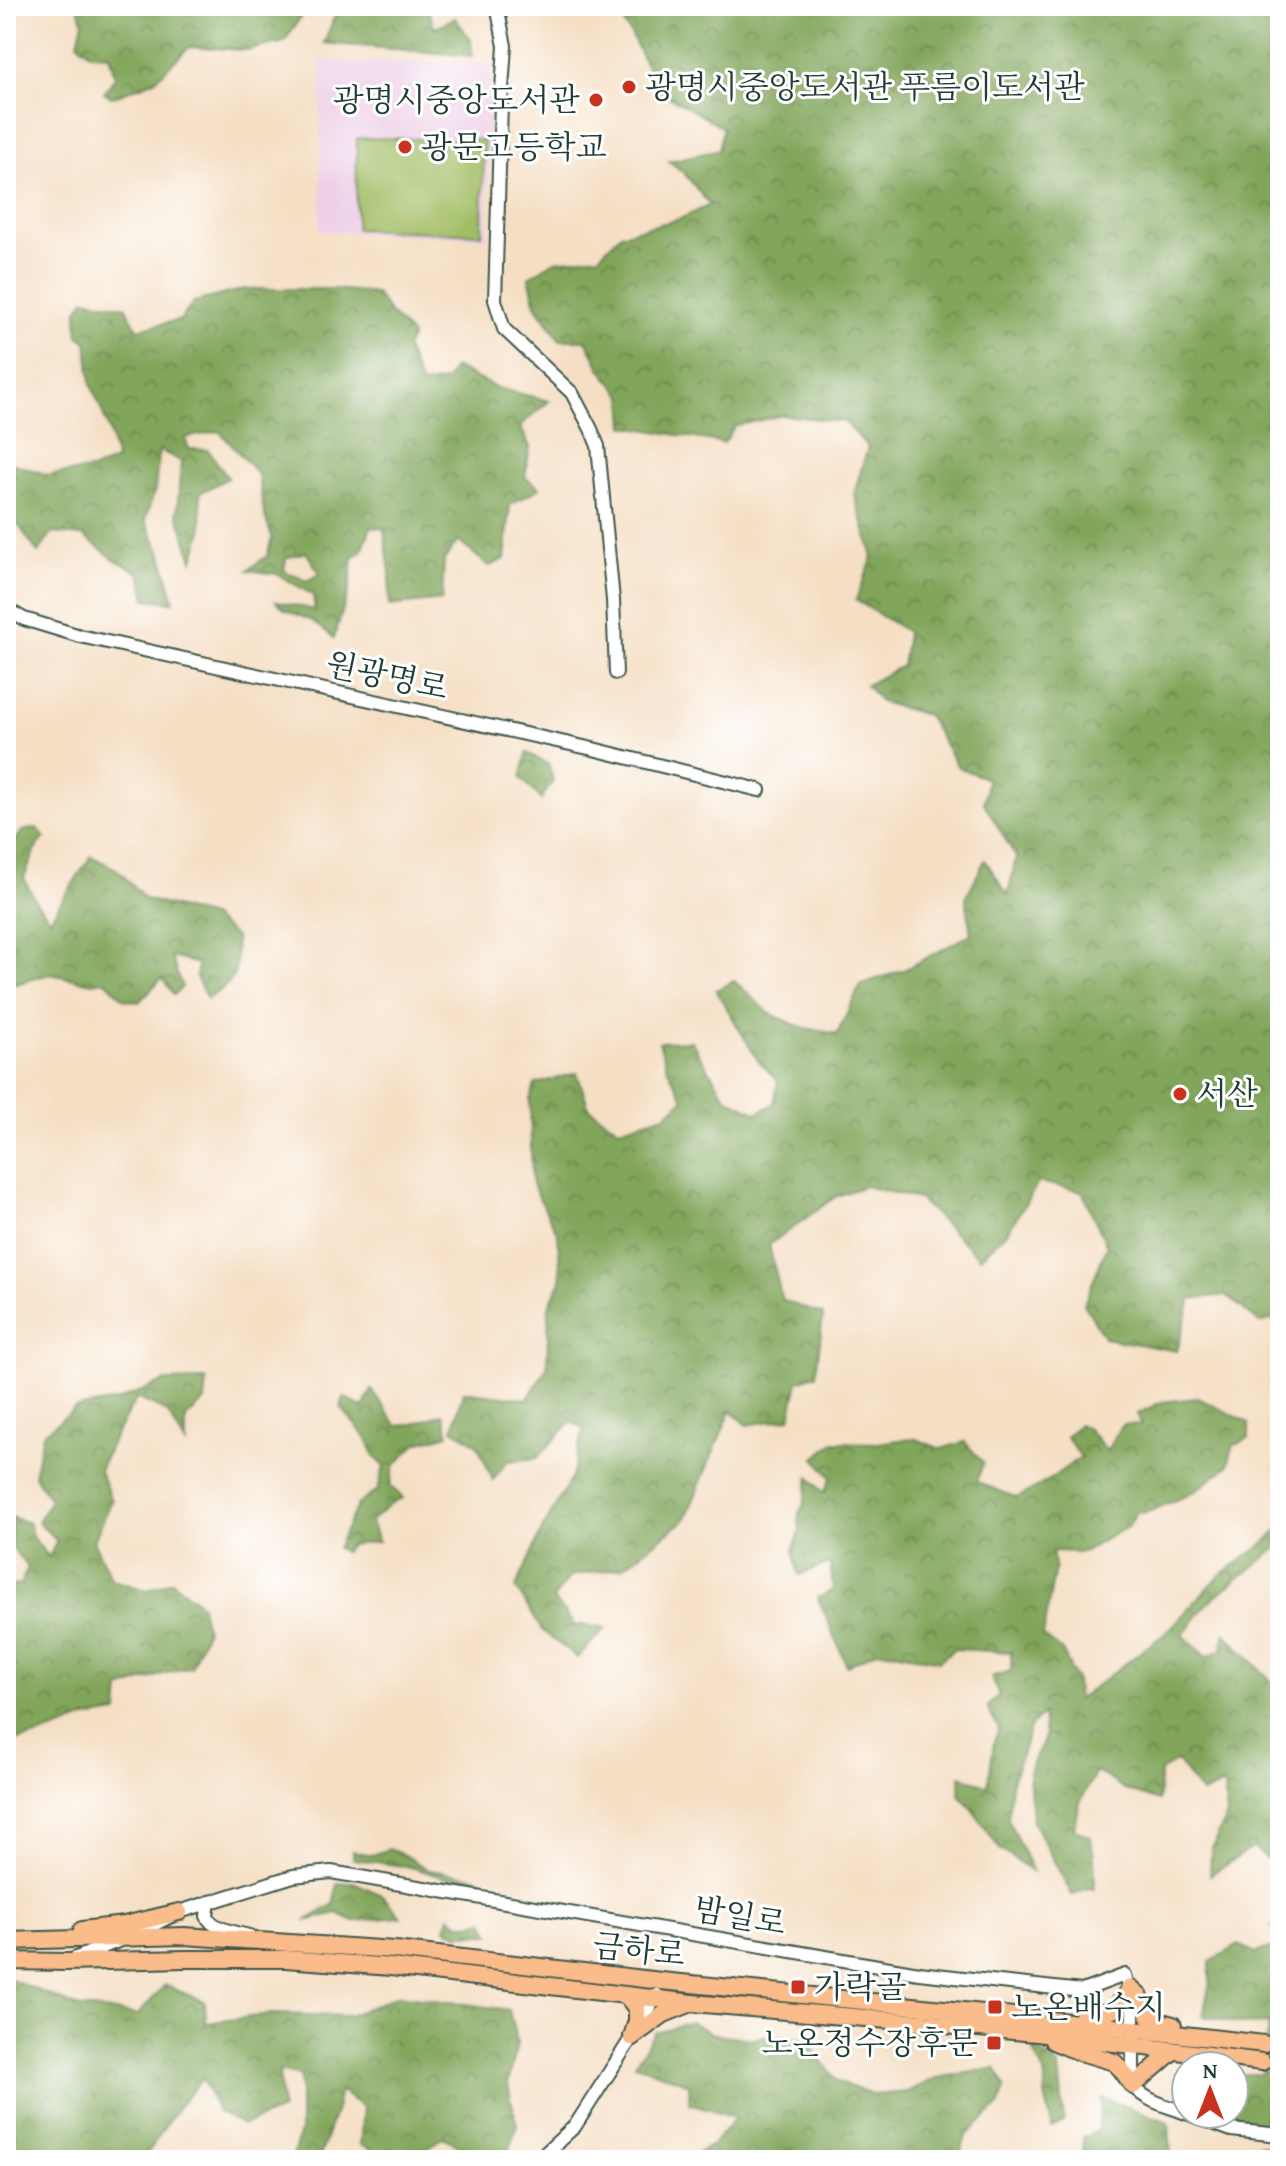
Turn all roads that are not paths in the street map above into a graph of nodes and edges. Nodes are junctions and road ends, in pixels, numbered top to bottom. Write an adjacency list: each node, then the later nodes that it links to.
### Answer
1 (497, 6): 3 (street)
2 (6, 609): 4 (street, 원광명로)
3 (616, 673)
4 (759, 790)
5 (209, 1902): 6 (street, 밤일로); 8 (street); 13 (street, 밤일로)
6 (179, 1912): 7 (street, 밤일로); 9 (main road)
7 (126, 1938): 8 (main road, 금하로); 9 (main road, 금하로); 11 (street, 밤일로)
8 (259, 1940): 12 (main road, 금하로)
9 (13, 1941)
10 (6, 1961): 11 (main road, 금하로)
11 (67, 1962): 14 (main road, 금하로)
12 (661, 1981): 15 (street); 17 (main road, 금하로)
13 (1130, 1988): 17 (main road); 19 (street); 20 (main road)
14 (626, 1995): 15 (main road, 금하로); 18 (main road)
15 (655, 1998): 16 (main road, 금하로); 18 (street)
16 (693, 2003): 17 (main road, 금하로); 18 (main road)
17 (1035, 2026): 19 (main road, 금하로); 26 (main road)
18 (632, 2037): 30 (street)
19 (1132, 2037): 20 (main road, 금하로); 22 (main road, 금하로); 26 (street)
20 (1217, 2039): 21 (main road, 금하로)
21 (1264, 2044)
22 (1170, 2051)
23 (1170, 2054): 26 (main road)
24 (1250, 2061): 25 (main road, 금하로)
25 (1262, 2062)
26 (1133, 2086): 27 (street)
27 (1170, 2107)
28 (1231, 2130): 29 (street)
29 (1280, 2135)
30 (538, 2160)

